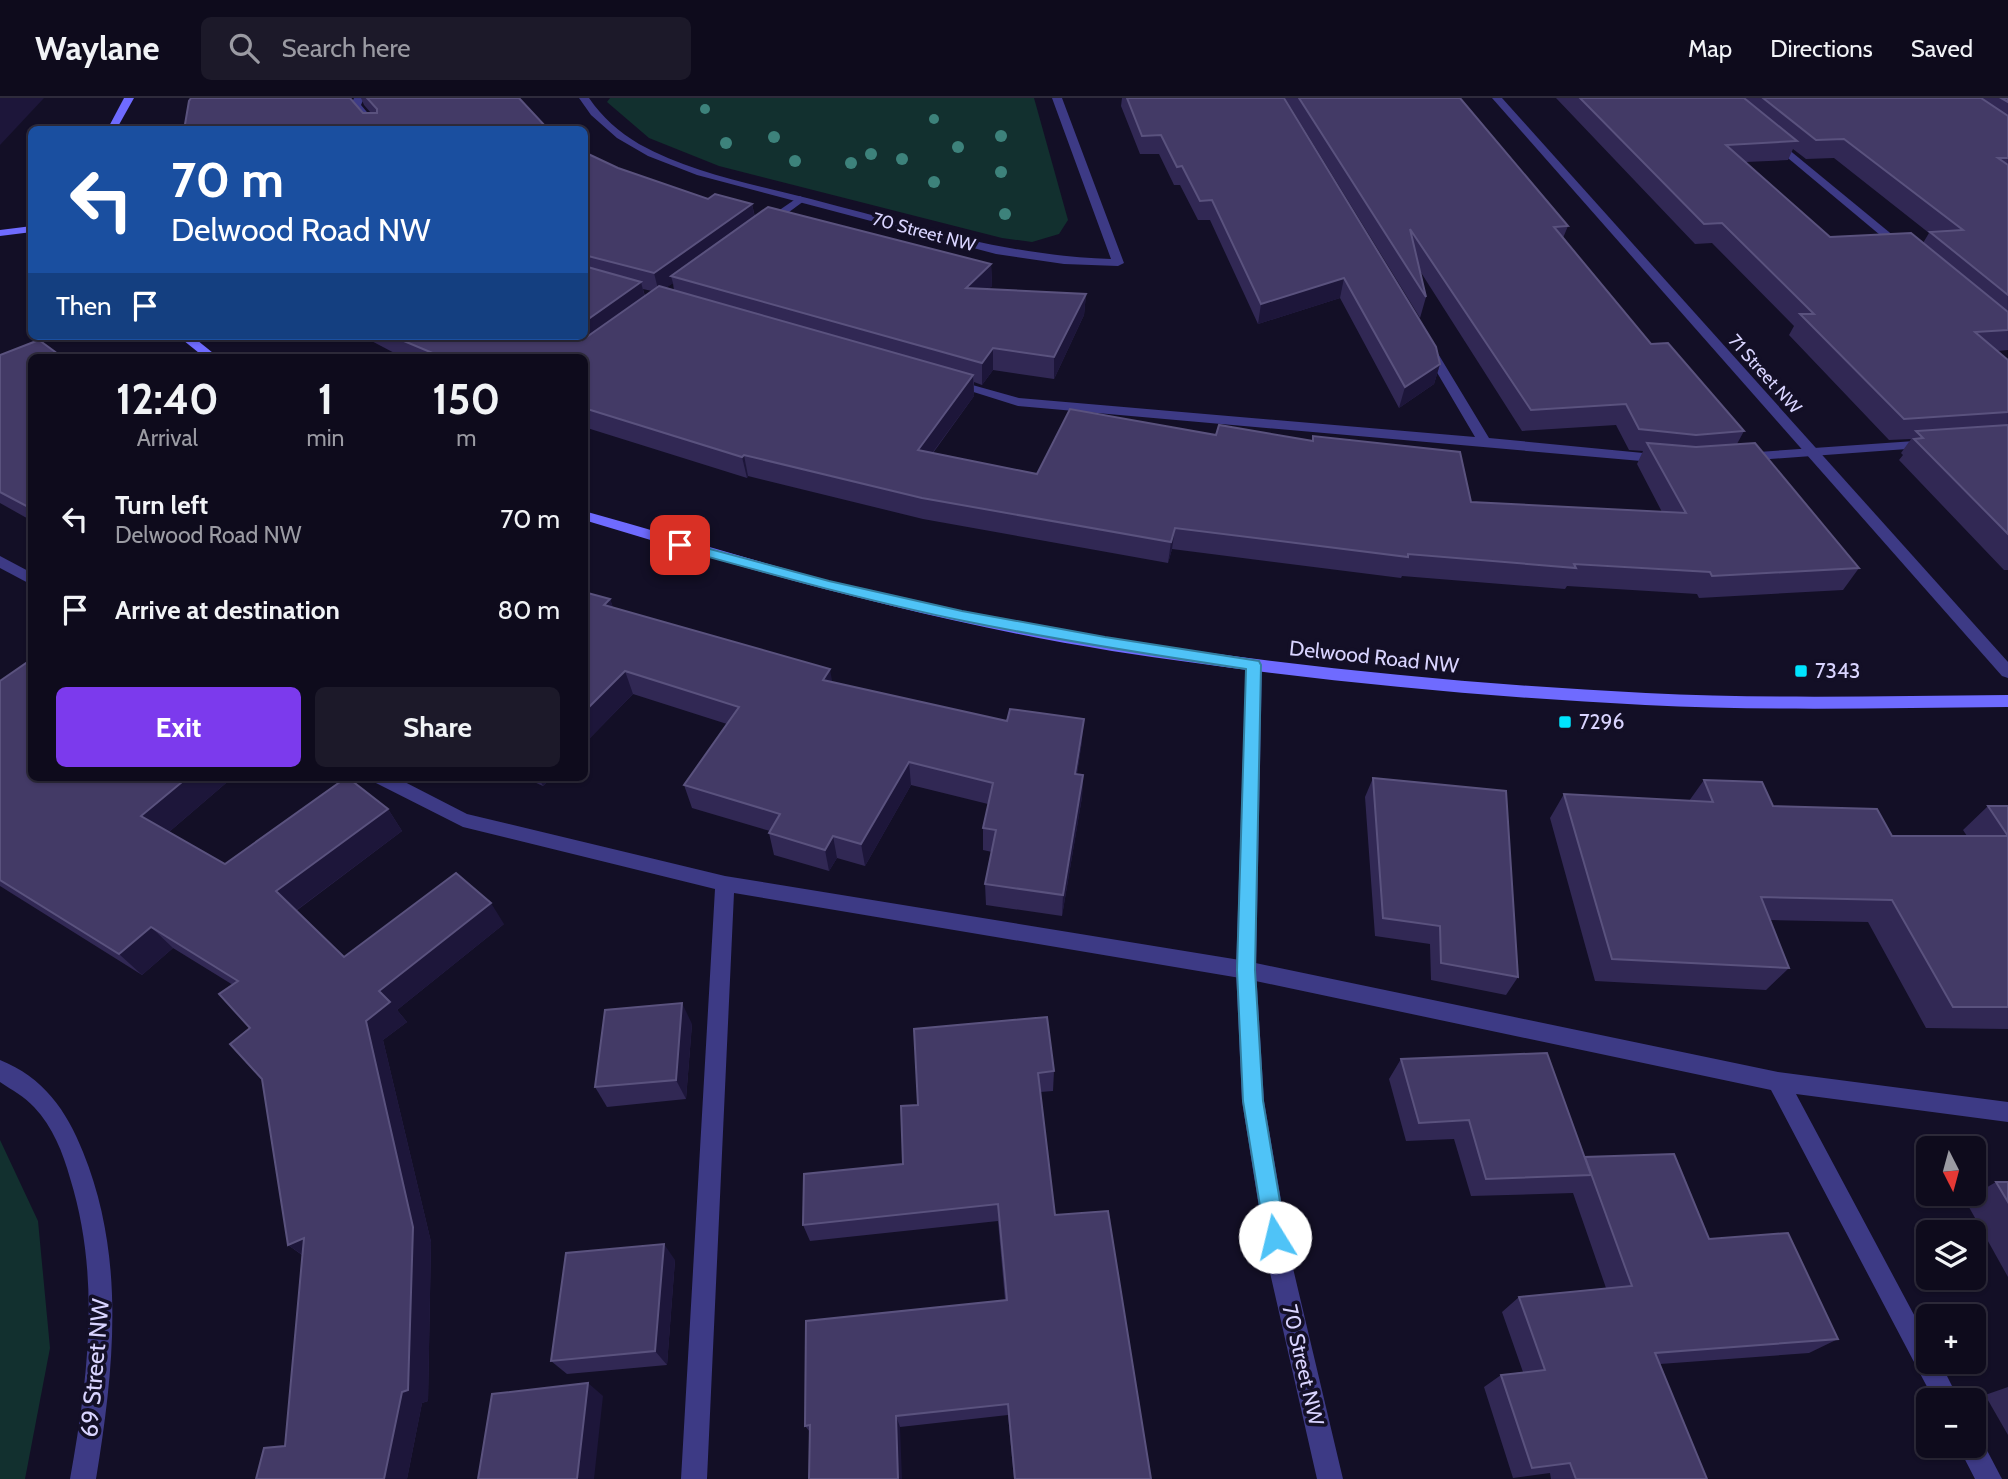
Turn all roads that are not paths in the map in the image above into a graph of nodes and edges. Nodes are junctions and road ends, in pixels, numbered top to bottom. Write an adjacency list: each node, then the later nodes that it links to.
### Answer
1 (129, 98): 6 (street)
2 (359, 98): 7 (street)
3 (584, 98): 9 (street, 70 Street NW)
4 (1057, 98): 9 (street, 70 Street NW)
5 (1497, 98): 20 (street, 71 Street NW)
6 (113, 126)
7 (374, 126)
8 (1765, 133): 13 (street)
9 (800, 199): 11 (street)
10 (28, 230): 12 (street)
11 (757, 230)
12 (0, 233)
13 (1913, 257)
14 (1421, 335): 18 (street)
15 (189, 340): 16 (street)
16 (208, 354)
17 (942, 381): 18 (street)
18 (1485, 442): 22 (street)
19 (1943, 443): 20 (street)
20 (1812, 453): 21 (street); 27 (street, 71 Street NW)
21 (1736, 458)
22 (1672, 460)
23 (588, 516): 26 (street, Delwood Road NW)
24 (0, 561): 25 (street)
25 (28, 578)
26 (1254, 665): 28 (street, Delwood Road NW); 31 (street, 70 Street NW)
27 (2008, 672)
28 (2008, 701)
29 (388, 781): 30 (street)
30 (725, 884): 31 (street); 38 (street)
31 (1246, 970): 33 (street); 39 (street, 70 Street NW)
32 (0, 1070): 37 (street, 69 Street NW)
33 (1777, 1082): 34 (street); 35 (street)
34 (2008, 1112)
35 (1941, 1388)
36 (1978, 1458): 40 (street)
37 (83, 1479)
38 (694, 1479)
39 (1330, 1479)
40 (1989, 1479)

